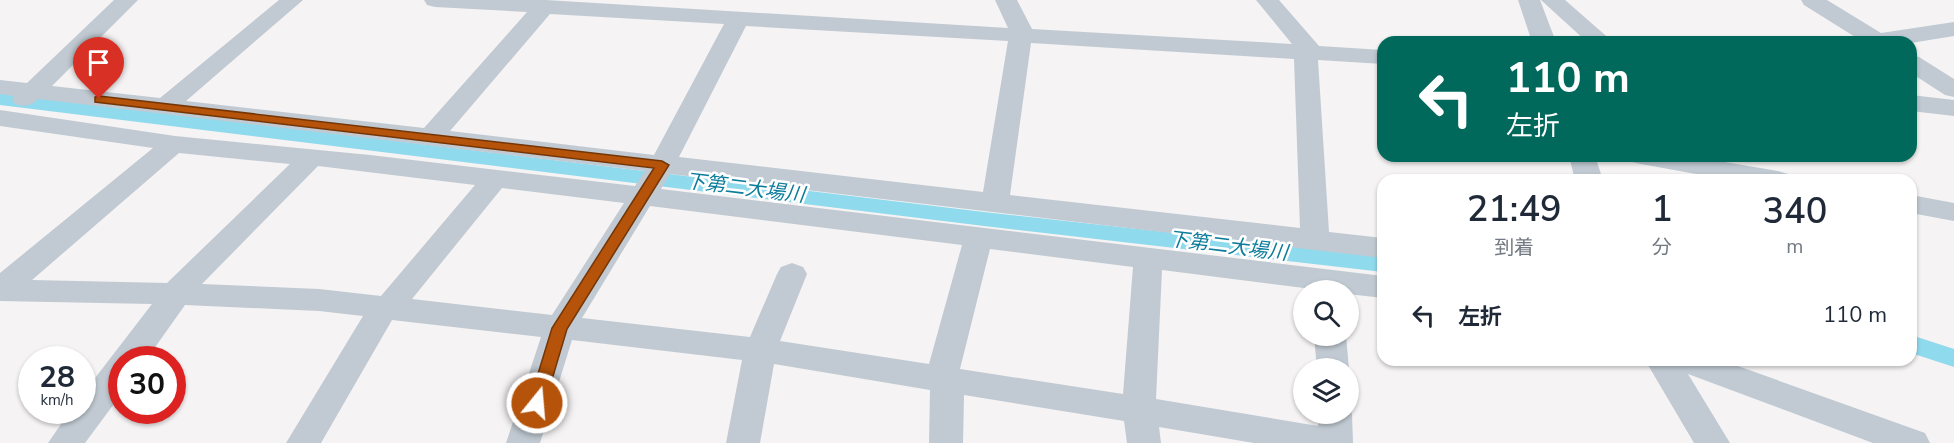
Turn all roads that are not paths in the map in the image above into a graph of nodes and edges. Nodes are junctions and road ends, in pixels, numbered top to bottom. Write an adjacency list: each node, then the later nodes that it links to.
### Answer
1 (127, 0): 23 (street)
2 (292, 0): 25 (street)
3 (435, 0): 9 (street)
4 (1006, 0): 13 (street)
5 (1267, 0): 18 (street)
6 (1529, 0): 14 (street)
7 (1552, 0): 15 (street)
8 (1812, 0): 16 (street)
9 (505, 2): 10 (street)
10 (544, 7): 11 (street); 28 (street)
11 (744, 12): 13 (street); 32 (street)
12 (1954, 29): 17 (street)
13 (1022, 36): 18 (street); 36 (street)
14 (1542, 36)
15 (1594, 36)
16 (1867, 36)
17 (1912, 36)
18 (1309, 53): 19 (street); 40 (street)
19 (1377, 57)
20 (1917, 66): 22 (street)
21 (0, 87): 23 (street)
22 (1954, 90)
23 (32, 91): 25 (street); 27 (street)
24 (1917, 104): 26 (street)
25 (164, 107): 28 (street)
26 (1954, 108)
27 (1, 119): 29 (street)
28 (430, 138): 32 (street)
29 (173, 144): 30 (street); 47 (street)
30 (312, 157): 34 (street); 48 (street)
31 (1683, 162): 33 (street)
32 (662, 165): 35 (street); 36 (street)
33 (1761, 173)
34 (495, 179): 35 (street); 49 (street)
35 (642, 197): 39 (street); 50 (street)
36 (995, 203): 40 (street)
37 (1917, 205): 38 (street)
38 (1954, 212)
39 (979, 237): 42 (street); 55 (street)
40 (1315, 240): 41 (street)
41 (1377, 247)
42 (1148, 259): 44 (street); 57 (street)
43 (792, 274): 52 (street)
44 (1293, 280)
45 (1359, 286): 46 (street)
46 (1377, 287)
47 (1, 291): 48 (street)
48 (176, 294): 49 (street); 51 (street)
49 (386, 309): 50 (street); 60 (street)
50 (560, 328): 52 (street); 61 (street)
51 (138, 346)
52 (760, 350): 55 (street); 62 (street)
53 (1664, 366): 66 (street)
54 (1701, 366): 67 (street)
55 (944, 379): 57 (street); 63 (street)
56 (108, 386): 59 (street)
57 (1139, 410): 64 (street); 65 (street)
58 (1335, 424): 65 (street)
59 (65, 443)
60 (303, 443)
61 (523, 443)
62 (743, 443)
63 (946, 443)
64 (1144, 443)
65 (1334, 443)
66 (1713, 443)
67 (1913, 443)

